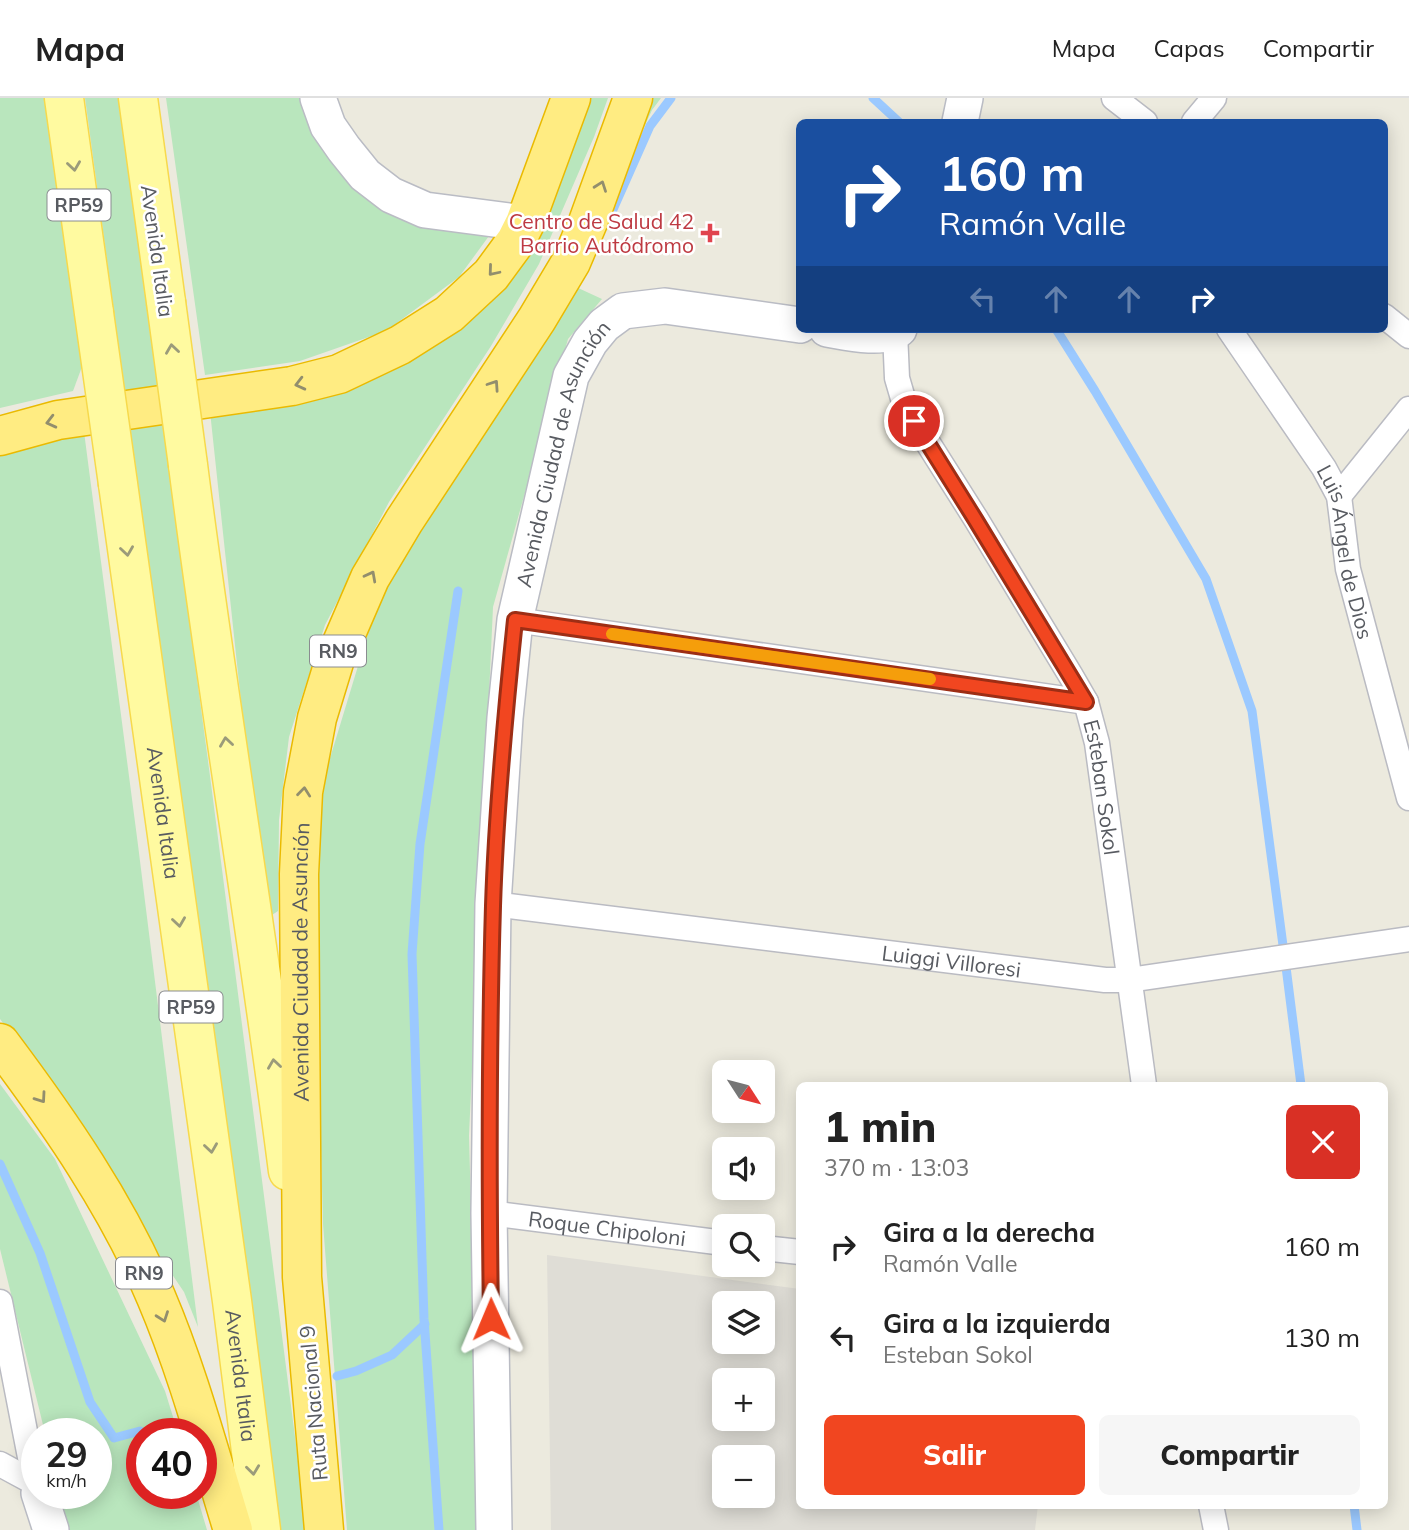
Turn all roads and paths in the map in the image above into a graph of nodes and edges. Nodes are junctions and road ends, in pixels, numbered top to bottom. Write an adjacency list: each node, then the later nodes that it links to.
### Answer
1 (64, 98): 44 (main road, Avenida Italia / RP59, one-way to 44, bridge)
2 (138, 98): 35 (main road, Avenida Italia, one-way to 2, bridge)
3 (318, 98): 12 (street)
4 (571, 98): 12 (highway)
5 (633, 98): 35 (highway, Avenida Ciudad de Asunción / RN9, one-way to 5)
6 (965, 98): 9 (street)
7 (1114, 98): 10 (street)
8 (1214, 98): 11 (street)
9 (961, 119)
10 (1139, 119)
11 (1196, 119)
12 (525, 223): 21 (highway, one-way to 21)
13 (1388, 319): 19 (street)
14 (796, 324): 23 (street, Avenida Ciudad de Asunción)
15 (856, 333): 16 (street)
16 (884, 333)
17 (897, 333): 24 (street, Esteban Sokol)
18 (1232, 333): 22 (street, Luis Ángel de Dios)
19 (1409, 335)
20 (1409, 409): 22 (street)
21 (0, 436)
22 (1339, 496): 25 (street, Luis Ángel de Dios)
23 (515, 620): 24 (street); 26 (street, Avenida Ciudad de Asunción)
24 (1086, 702): 28 (street, Esteban Sokol)
25 (1409, 798)
26 (493, 904): 28 (street, Luiggi Villoresi); 31 (street, Avenida Ciudad de Asunción)
27 (1409, 939): 28 (street, Luiggi Villoresi)
28 (1129, 980): 30 (street, Esteban Sokol)
29 (0, 1043): 43 (highway, RN9, one-way to 43)
30 (1144, 1082)
31 (489, 1213): 32 (street, Roque Chipoloni); 46 (street, Avenida Ciudad de Asunción)
32 (712, 1241)
33 (775, 1249): 34 (street)
34 (796, 1252)
35 (302, 1277): 45 (highway, Ruta Nacional 9 / RN9)
36 (0, 1302): 37 (street)
37 (23, 1418)
38 (0, 1464): 39 (street)
39 (21, 1478)
40 (44, 1509): 42 (street)
41 (1212, 1509): 47 (street)
42 (51, 1530)
43 (233, 1530)
44 (261, 1530)
45 (324, 1530)
46 (494, 1530)
47 (1216, 1530)

